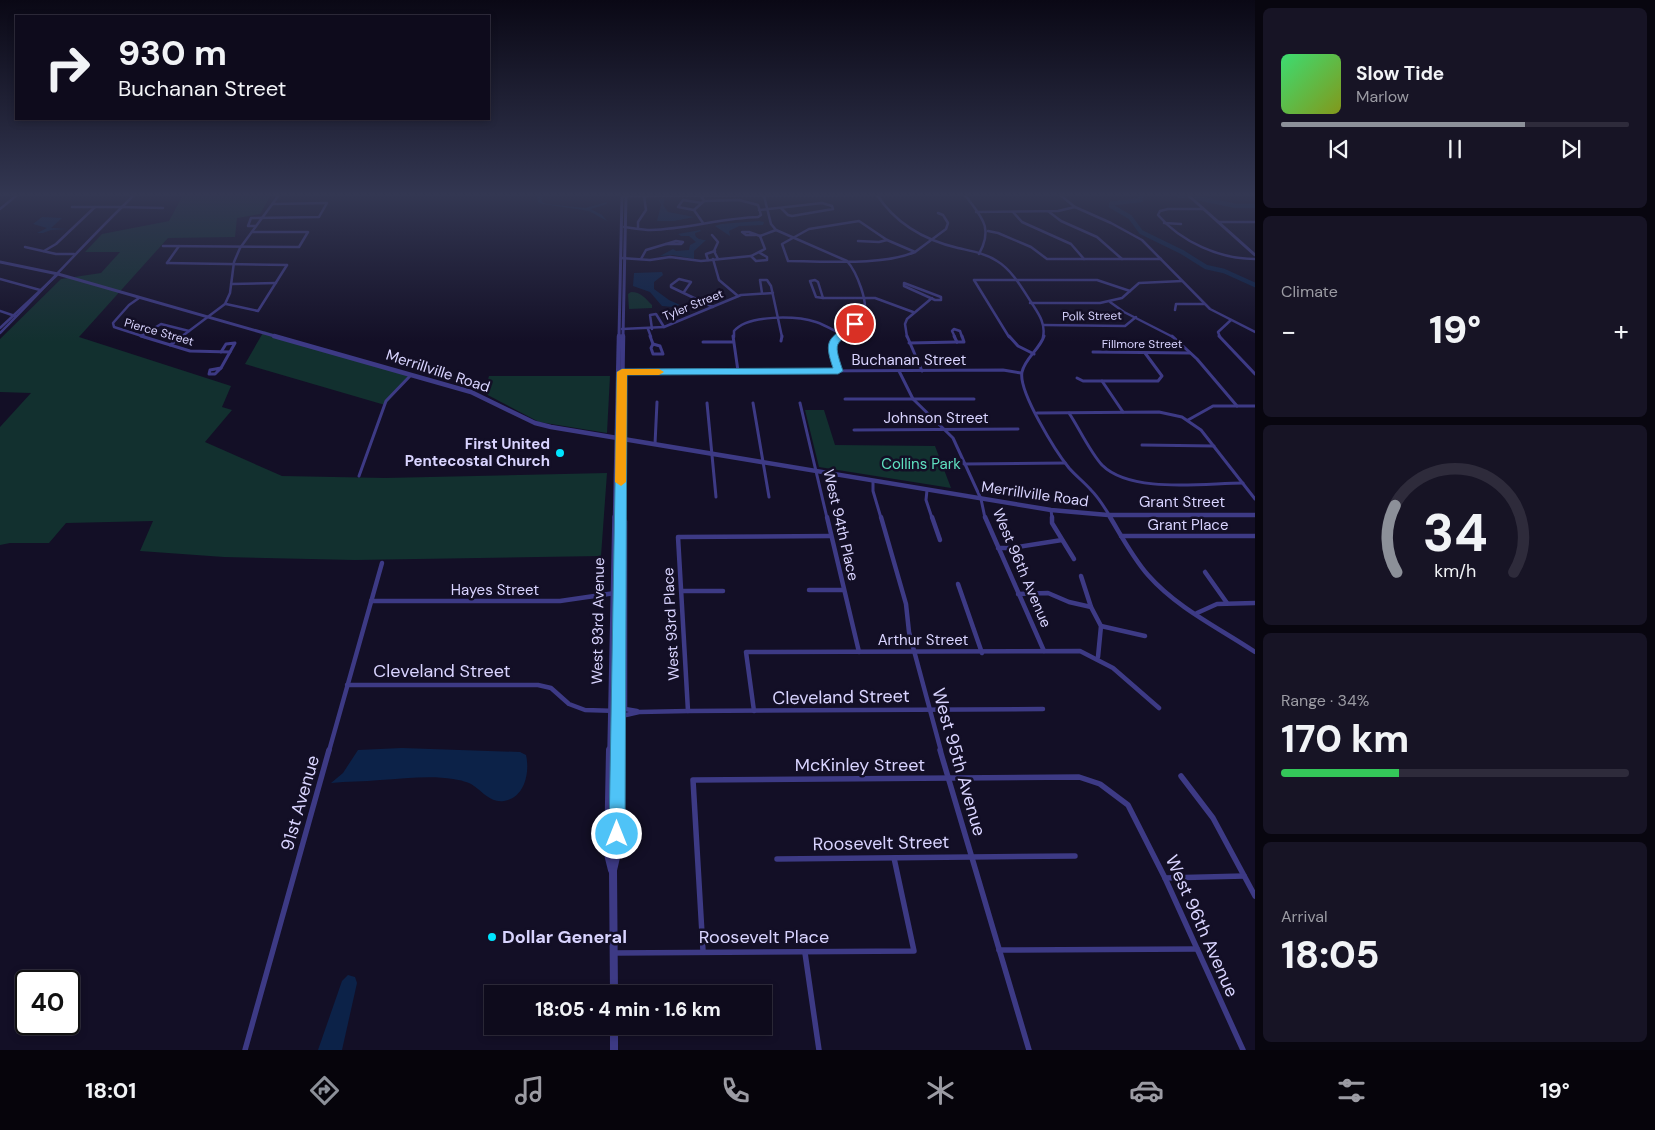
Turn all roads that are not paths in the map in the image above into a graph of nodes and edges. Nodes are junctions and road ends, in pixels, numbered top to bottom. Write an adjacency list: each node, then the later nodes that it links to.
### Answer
1 (56, 244): 27 (street)
2 (84, 244): 30 (street)
3 (244, 244): 25 (street)
4 (301, 244): 25 (street)
5 (623, 244): 34 (street, West 93rd Avenue)
6 (666, 244): 7 (street); 35 (street)
7 (680, 244)
8 (717, 244): 26 (street)
9 (763, 244): 29 (street)
10 (782, 244): 43 (street)
11 (808, 244): 43 (street)
12 (896, 244): 28 (street)
13 (926, 244): 28 (street)
14 (945, 244): 31 (street)
15 (985, 244): 31 (street)
16 (1024, 244): 37 (street)
17 (1071, 244): 37 (street)
18 (1107, 244): 38 (street)
19 (1146, 244): 39 (street)
20 (1198, 244): 40 (street)
21 (1243, 244): 32 (street)
22 (163, 246): 23 (street)
23 (179, 246): 25 (street); 45 (street)
24 (25, 247): 27 (street)
25 (241, 248): 45 (street)
26 (714, 250): 36 (street); 41 (street)
27 (44, 252): 30 (street)
28 (915, 252): 43 (street)
29 (760, 253): 33 (street); 33 (street)
30 (74, 254): 46 (street)
31 (979, 254): 48 (street)
32 (1255, 255)
33 (749, 256): 36 (street)
34 (623, 258): 35 (street); 79 (street, West 93rd Avenue)
35 (639, 259): 41 (street)
36 (718, 259): 42 (street)
37 (1084, 259): 38 (street)
38 (1122, 259): 39 (street)
39 (1161, 259): 49 (street)
40 (1255, 259)
41 (708, 260): 42 (street)
42 (713, 260): 57 (street)
43 (847, 261): 60 (street)
44 (0, 262): 46 (street, Merrillville Road)
45 (234, 265): 50 (street); 51 (street)
46 (58, 274): 52 (street); 58 (street, Merrillville Road)
47 (0, 278): 52 (street)
48 (1015, 280): 53 (street); 63 (street); 99 (street)
49 (1182, 281): 53 (street); 65 (street)
50 (231, 284): 51 (street); 64 (street)
51 (276, 284): 68 (street)
52 (40, 291): 71 (street)
53 (1130, 291): 62 (street)
54 (684, 292): 54 (street); 66 (street)
55 (762, 293): 56 (street, Tyler Street); 56 (street); 57 (street, Tyler Street)
56 (773, 293): 74 (street)
57 (738, 296): 66 (street, Tyler Street)
58 (139, 298): 72 (street, Merrillville Road); 86 (street, Pierce Street)
59 (823, 298): 59 (street); 60 (street)
60 (865, 298): 70 (street); 85 (street)
61 (932, 298): 61 (street); 70 (street)
62 (1110, 302): 63 (street); 73 (street)
63 (1030, 303): 76 (street)
64 (225, 304): 68 (street); 72 (street)
65 (1204, 304): 67 (street); 75 (street)
66 (713, 307): 77 (street, Tyler Street)
67 (1174, 310)
68 (258, 311)
69 (0, 312): 71 (street)
70 (913, 312): 91 (street)
71 (15, 316): 78 (street); 83 (street)
72 (211, 316): 81 (street); 108 (street, Merrillville Road)
73 (1136, 317): 76 (street, Polk Street); 98 (street)
74 (779, 320): 84 (street); 85 (street); 87 (street)
75 (1231, 320): 82 (street); 107 (street)
76 (1044, 325): 99 (street)
77 (664, 327): 80 (street, Tyler Street); 80 (street)
78 (0, 328)
79 (621, 329): 80 (street, Tyler Street); 105 (street, West 93rd Avenue)
80 (650, 329): 92 (street)
81 (189, 331): 86 (street); 93 (street)
82 (1255, 332)
83 (0, 333)
84 (733, 333): 89 (street)
85 (841, 334): 102 (street)
86 (141, 336): 93 (street, Pierce Street)
87 (781, 341)
88 (703, 342): 89 (street)
89 (733, 342): 101 (street)
90 (958, 342): 90 (street); 91 (street)
91 (909, 343): 104 (street)
92 (653, 344): 92 (street)
93 (170, 345): 94 (street, Pierce Street)
94 (221, 352): 95 (street, Pierce Street); 95 (street)
95 (230, 352): 100 (street)
96 (1093, 352): 97 (street, Fillmore Street)
97 (1145, 353): 98 (street, Fillmore Street); 110 (street)
98 (1190, 353): 118 (street)
99 (1034, 354): 106 (street)
100 (221, 368)
101 (738, 371): 102 (street, Buchanan Street); 105 (street, Buchanan Street)
102 (838, 371): 103 (street, Buchanan Street)
103 (899, 371): 104 (street, Buchanan Street); 112 (street, West 96th Avenue)
104 (922, 371): 106 (street, Buchanan Street)
105 (620, 372): 127 (street, West 93rd Avenue)
106 (1021, 373): 122 (street)
107 (1255, 374)
108 (411, 375): 127 (street, Merrillville Road); 136 (street)
109 (1077, 378): 110 (street)
110 (1102, 381): 121 (street)
111 (845, 399): 112 (street)
112 (914, 399): 113 (street); 126 (street, West 96th Avenue)
113 (974, 399)
114 (657, 402): 128 (street)
115 (707, 403): 131 (street)
116 (753, 403): 132 (street)
117 (800, 403): 135 (street, West 94th Place)
118 (1236, 406): 119 (street); 123 (street)
119 (1255, 406)
120 (1069, 412): 121 (street); 122 (street); 138 (street)
121 (1123, 412): 123 (street)
122 (1037, 413): 133 (street)
123 (1188, 420): 130 (street)
124 (1018, 429): 126 (street, Johnson Street)
125 (854, 430): 126 (street, Johnson Street)
126 (947, 430): 134 (street, West 96th Avenue)
127 (618, 438): 128 (street, Merrillville Road); 147 (street, West 93rd Avenue)
128 (655, 444): 131 (street, Merrillville Road)
129 (1142, 445): 130 (street)
130 (1214, 446): 138 (street)
131 (711, 453): 132 (street, Merrillville Road); 140 (street)
132 (764, 463): 135 (street, Merrillville Road); 141 (street)
133 (1065, 463): 134 (street); 145 (street)
134 (964, 464): 142 (street, West 96th Avenue)
135 (816, 471): 137 (street, Merrillville Road); 148 (street, West 94th Place)
136 (359, 476)
137 (873, 480): 139 (street, Merrillville Road); 175 (street, West 95th Avenue)
138 (1243, 483): 143 (street)
139 (927, 490): 142 (street, Merrillville Road); 151 (street)
140 (716, 497)
141 (769, 497)
142 (981, 499): 144 (street, Merrillville Road); 153 (street, West 96th Avenue)
143 (1255, 499)
144 (1051, 510): 145 (street, Merrillville Road); 152 (street)
145 (1108, 515): 146 (street, Grant Street); 149 (street)
146 (1255, 515)
147 (617, 519): 163 (street, West 93rd Avenue); 164 (street, West 93rd Avenue); 181 (street)
148 (830, 536): 160 (street, West 94th Place); 161 (street, West 93rd Place)
149 (1121, 536): 150 (street, Grant Place); 170 (street)
150 (1255, 536)
151 (940, 540)
152 (1062, 540): 153 (street); 154 (street)
153 (998, 548): 165 (street, West 96th Avenue)
154 (1074, 559)
155 (382, 562): 166 (street, 91st Avenue)
156 (1205, 572): 167 (street)
157 (1081, 576): 169 (street)
158 (958, 584): 176 (street)
159 (809, 590): 160 (street)
160 (843, 590): 174 (street, West 94th Place)
161 (682, 591): 162 (street); 185 (street, West 93rd Place)
162 (723, 591)
163 (619, 593): 164 (street, Hayes Street); 187 (street, West 93rd Avenue)
164 (612, 594): 166 (street, Hayes Street); 184 (street, West 93rd Avenue)
165 (1018, 594): 169 (street); 173 (street, West 96th Avenue)
166 (371, 601): 179 (street, 91st Avenue)
167 (1226, 603): 168 (street); 170 (street)
168 (1255, 603)
169 (1091, 607): 171 (street)
170 (1198, 613): 177 (street)
171 (1102, 626): 172 (street); 178 (street)
172 (1145, 636)
173 (1044, 651): 176 (street, Arthur Street); 178 (street, Arthur Street)
174 (859, 652): 175 (street, Arthur Street); 186 (street, Arthur Street)
175 (914, 652): 176 (street, Arthur Street); 183 (street, West 95th Avenue)
176 (982, 652)
177 (1255, 652)
178 (1098, 657): 180 (street)
179 (348, 685): 184 (street, Cleveland Street); 207 (street, 91st Avenue)
180 (1159, 708)
181 (625, 709): 187 (street); 188 (street, Cleveland Street)
182 (1043, 709): 183 (street, Cleveland Street)
183 (931, 710): 186 (street, Cleveland Street); 190 (street, West 95th Avenue)
184 (610, 711): 187 (street, Cleveland Street); 196 (street, West 93rd Avenue)
185 (688, 711): 186 (street, Cleveland Street); 188 (street, Cleveland Street)
186 (754, 711)
187 (618, 712): 188 (street, Cleveland Street); 196 (street, West 93rd Avenue)
188 (639, 712)
189 (1182, 776): 197 (street)
190 (948, 778): 191 (street, McKinley Street); 193 (street, West 95th Avenue); 202 (street, McKinley Street)
191 (1113, 792): 198 (street, West 96th Avenue)
192 (1075, 856): 193 (street, Roosevelt Street)
193 (972, 857): 194 (street, Roosevelt Street); 201 (street, West 95th Avenue)
194 (894, 858): 195 (street, Roosevelt Street); 204 (street, Roosevelt Place)
195 (777, 860)
196 (613, 870): 203 (street, West 93rd Avenue)
197 (1244, 876): 198 (street); 199 (street)
198 (1165, 878): 200 (street, West 96th Avenue)
199 (1255, 896)
200 (1197, 949): 201 (street); 211 (street, West 96th Avenue)
201 (1000, 950): 210 (street, West 95th Avenue)
202 (704, 952): 203 (street, Roosevelt Place); 204 (street, Roosevelt Place)
203 (614, 953): 205 (street, West 93rd Avenue)
204 (805, 953): 209 (street)
205 (614, 985)
206 (614, 1035): 208 (street)
207 (245, 1050)
208 (614, 1050)
209 (819, 1050)
210 (1029, 1050)
211 (1243, 1050)

